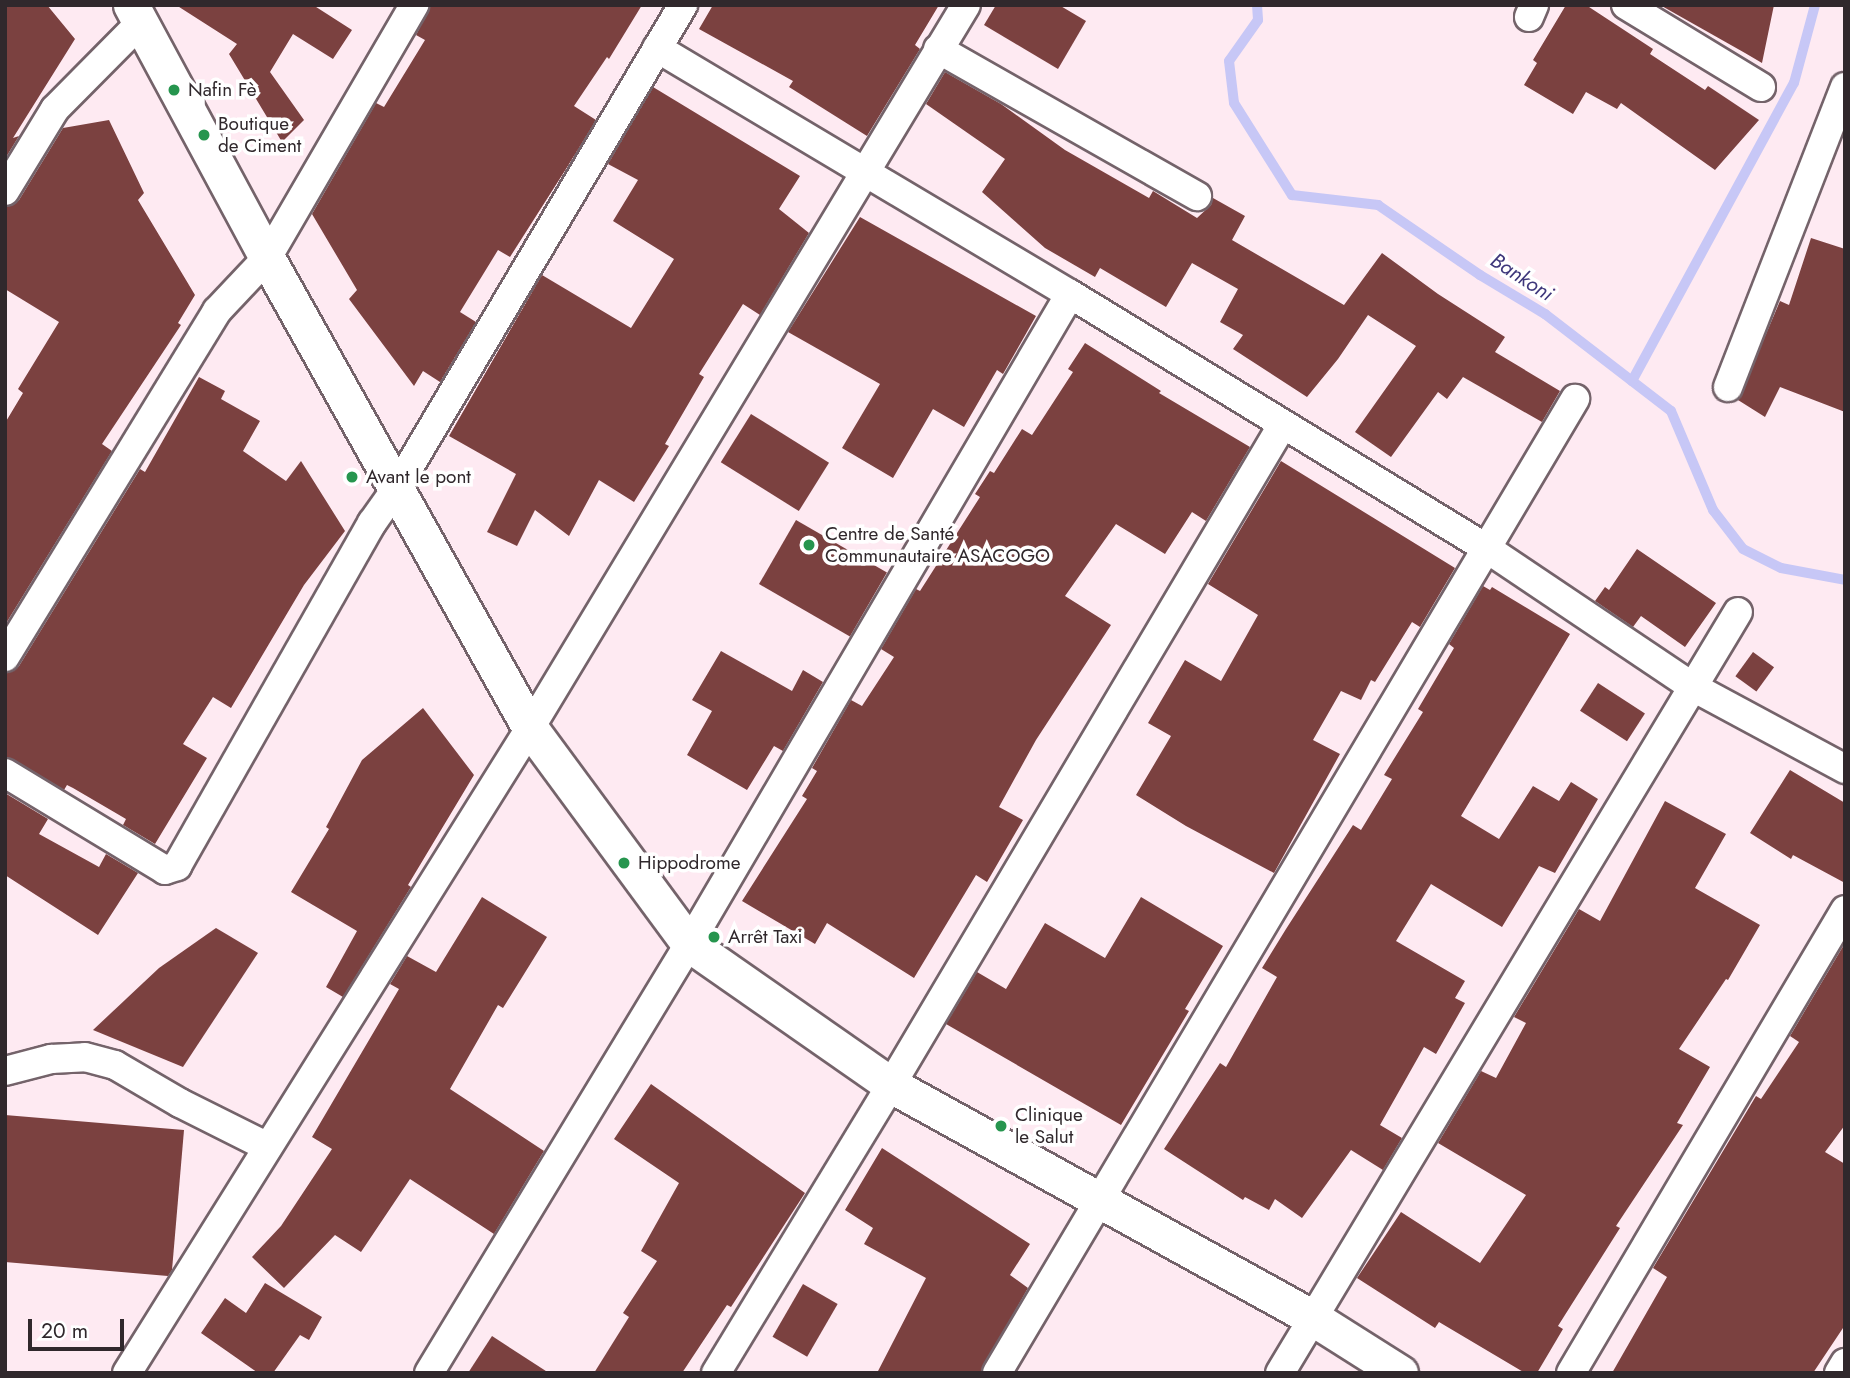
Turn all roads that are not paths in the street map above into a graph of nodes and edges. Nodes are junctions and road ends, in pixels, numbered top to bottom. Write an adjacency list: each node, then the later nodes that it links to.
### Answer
1 (414, 5): 13 (street)
2 (683, 5): 6 (street)
3 (965, 5): 7 (street)
4 (1626, 5): 8 (street)
5 (136, 14): 11 (street); 13 (street)
6 (657, 48): 10 (street); 18 (street)
7 (938, 49): 10 (street); 12 (street)
8 (1761, 87)
9 (1845, 87): 15 (street)
10 (865, 172): 14 (street); 23 (street)
11 (5, 191)
12 (1197, 196)
13 (267, 258): 18 (street); 21 (street)
14 (1070, 294): 17 (street); 27 (street)
15 (1728, 387)
16 (1575, 399): 19 (street)
17 (1283, 424): 19 (street); 29 (street)
18 (396, 489): 23 (street); 25 (street)
19 (1486, 548): 22 (street); 31 (street)
20 (1738, 612): 22 (street)
21 (5, 657)
22 (1693, 687): 24 (street); 32 (street)
23 (530, 728): 27 (street); 30 (street)
24 (1845, 769)
25 (5, 773)
26 (1845, 910): 40 (street)
27 (689, 944): 29 (street); 35 (street)
28 (5, 1071): 30 (street)
29 (891, 1085): 31 (street); 36 (street)
30 (268, 1147): 34 (street)
31 (1100, 1198): 32 (street); 37 (street)
32 (1313, 1318): 38 (street); 39 (street)
33 (1845, 1363): 41 (street)
34 (127, 1373)
35 (429, 1373)
36 (716, 1373)
37 (997, 1373)
38 (1280, 1373)
39 (1400, 1373)
40 (1571, 1373)
41 (1839, 1373)

